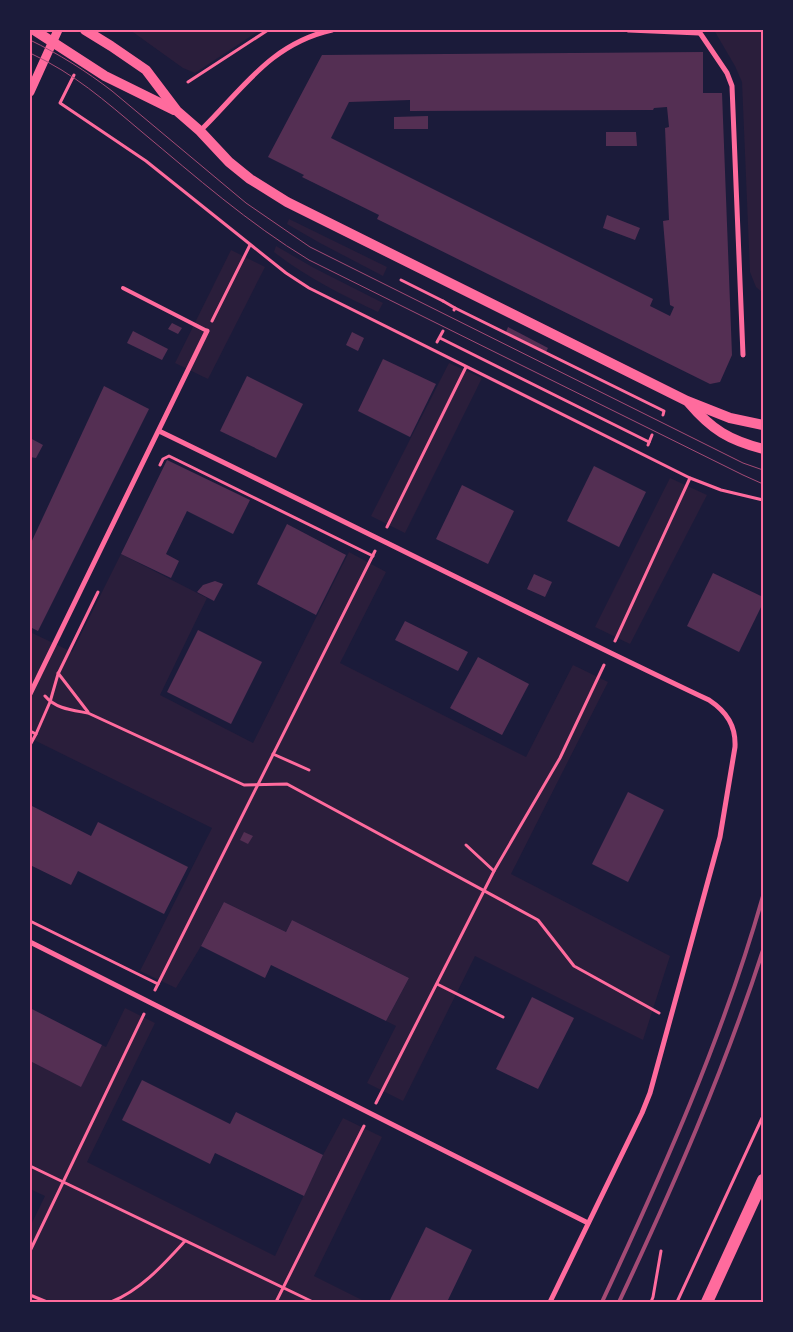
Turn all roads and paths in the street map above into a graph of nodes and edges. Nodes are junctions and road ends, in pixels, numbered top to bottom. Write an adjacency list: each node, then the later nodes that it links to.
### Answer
1 (34, 30): 8 (main road)
2 (58, 30): 8 (street)
3 (85, 30): 12 (main road)
4 (268, 30): 9 (path)
5 (332, 30): 13 (street)
6 (629, 30): 7 (street)
7 (700, 31): 23 (street)
8 (52, 42): 11 (street); 12 (main road)
9 (188, 82)
10 (68, 87): 14 (path)
11 (30, 92)
12 (177, 111): 13 (main road)
13 (200, 131): 25 (main road)
14 (250, 245): 19 (path); 24 (path)
15 (401, 280): 18 (path)
16 (123, 288): 19 (lane)
17 (445, 296): 18 (path)
18 (443, 301): 26 (path)
19 (207, 331): 28 (street)
20 (443, 332): 21 (path)
21 (440, 338): 22 (path); 29 (path)
22 (437, 342)
23 (744, 355)
24 (466, 367): 32 (path); 34 (path)
25 (687, 401): 27 (main road); 30 (main road)
26 (663, 415)
27 (763, 425)
28 (159, 431): 34 (street); 37 (street)
29 (652, 435)
30 (763, 449)
31 (156, 472): 35 (path)
32 (690, 478): 33 (path); 36 (path)
33 (763, 500)
34 (381, 539): 35 (path); 36 (street)
35 (372, 556): 45 (path)
36 (609, 653): 49 (path); 57 (street)
37 (47, 659): 38 (street); 41 (path)
38 (32, 683): 39 (street); 40 (path)
39 (30, 694)
40 (50, 702): 41 (path); 43 (path)
41 (88, 713): 47 (path)
42 (30, 731): 43 (path)
43 (36, 734): 44 (path)
44 (30, 745)
45 (273, 754): 46 (path); 47 (path)
46 (309, 770)
47 (258, 785): 50 (path); 53 (path)
48 (466, 845): 49 (path)
49 (494, 871): 50 (path)
50 (484, 891): 54 (path); 57 (path)
51 (30, 922): 53 (path)
52 (30, 942): 55 (street)
53 (158, 984): 55 (path)
54 (437, 984): 56 (path); 58 (path)
55 (149, 1002): 58 (street); 62 (path)
56 (504, 1017)
57 (672, 1018): 63 (street)
58 (371, 1113): 63 (street); 67 (path)
59 (763, 1116): 75 (path)
60 (30, 1166): 62 (path)
61 (763, 1180): 76 (main road)
62 (62, 1183): 64 (path); 65 (path)
63 (588, 1223): 73 (street)
64 (185, 1241): 67 (path); 70 (path)
65 (30, 1251)
66 (661, 1251): 74 (path)
67 (283, 1287): 71 (path); 72 (path)
68 (30, 1295): 69 (path)
69 (47, 1302)
70 (111, 1302)
71 (276, 1302)
72 (313, 1302)
73 (550, 1302)
74 (651, 1302)
75 (678, 1302)
76 (706, 1302)

